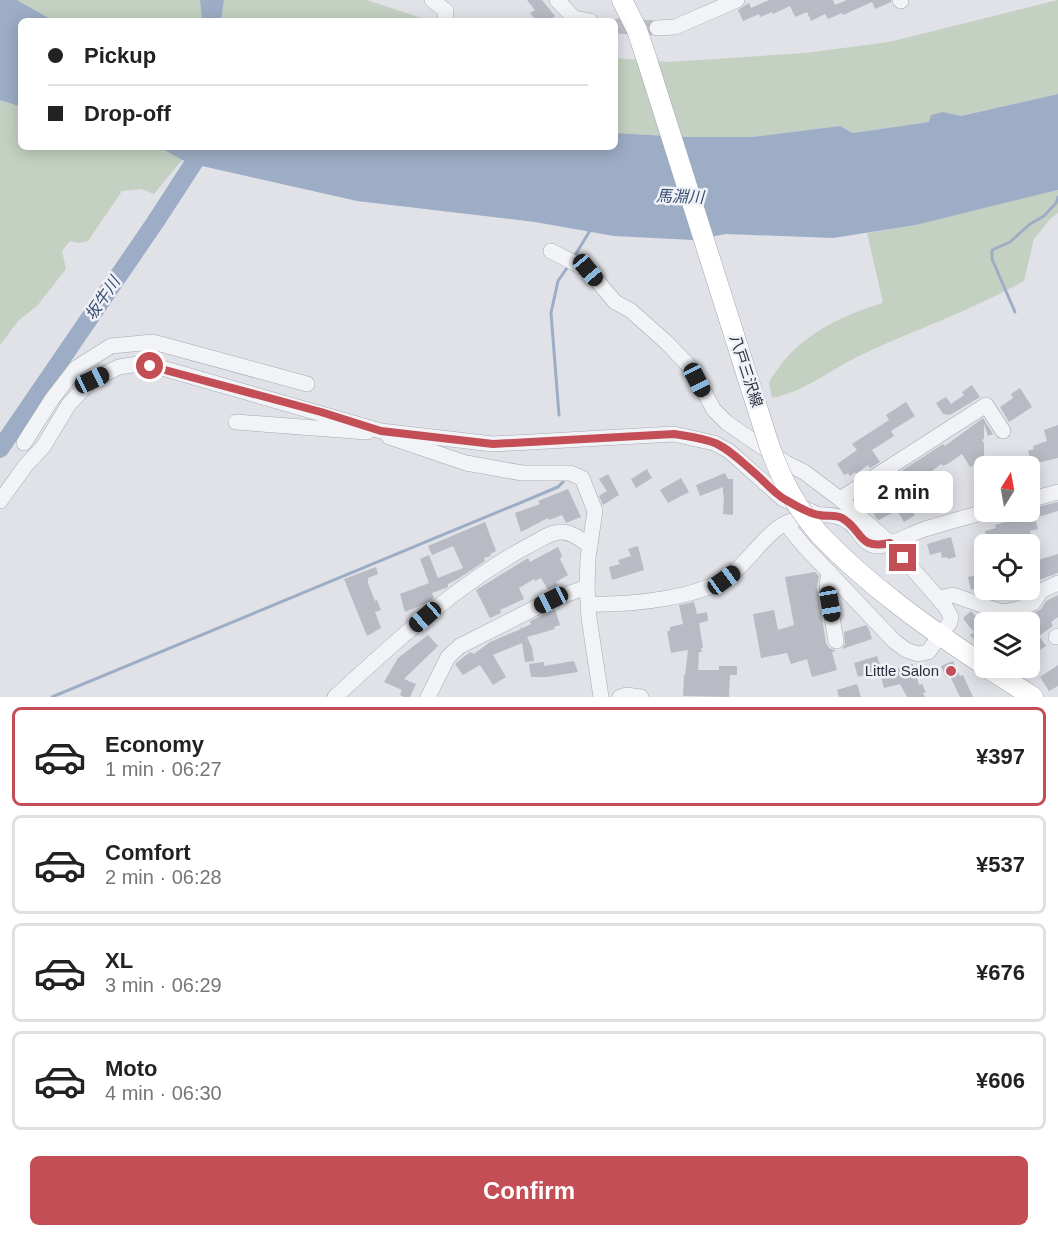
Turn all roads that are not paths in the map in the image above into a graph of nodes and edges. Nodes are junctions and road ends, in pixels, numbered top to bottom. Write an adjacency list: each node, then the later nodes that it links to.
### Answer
1 (432, 0): 5 (street)
2 (557, 0): 6 (street)
3 (622, 0): 20 (main road, 八戸三沢線, bridge)
4 (737, 0): 7 (street)
5 (445, 18)
6 (577, 18)
7 (657, 28)
8 (551, 250): 16 (street)
9 (308, 384): 13 (street)
10 (237, 422): 11 (street)
11 (381, 431): 17 (street); 20 (street); 22 (street)
12 (1004, 431): 16 (street)
13 (24, 444)
14 (1058, 492): 15 (street)
15 (1040, 497)
16 (840, 499): 21 (street)
17 (0, 501)
18 (974, 516): 21 (street)
19 (786, 524): 20 (street); 23 (street); 27 (street)
20 (819, 525): 21 (street); 28 (main road, 八戸三沢線)
21 (890, 543): 26 (street)
22 (590, 546): 25 (street); 32 (street)
23 (829, 572): 28 (street); 29 (street)
24 (1058, 583): 26 (street)
25 (587, 587): 27 (street); 33 (street)
26 (939, 598): 28 (street)
27 (589, 604): 34 (street)
28 (941, 637): 30 (main road, 八戸三沢線)
29 (836, 641)
30 (974, 658)
31 (1004, 678): 37 (main road)
32 (336, 697)
33 (428, 697)
34 (601, 697)
35 (620, 697): 36 (street)
36 (641, 697)
37 (1034, 697)

